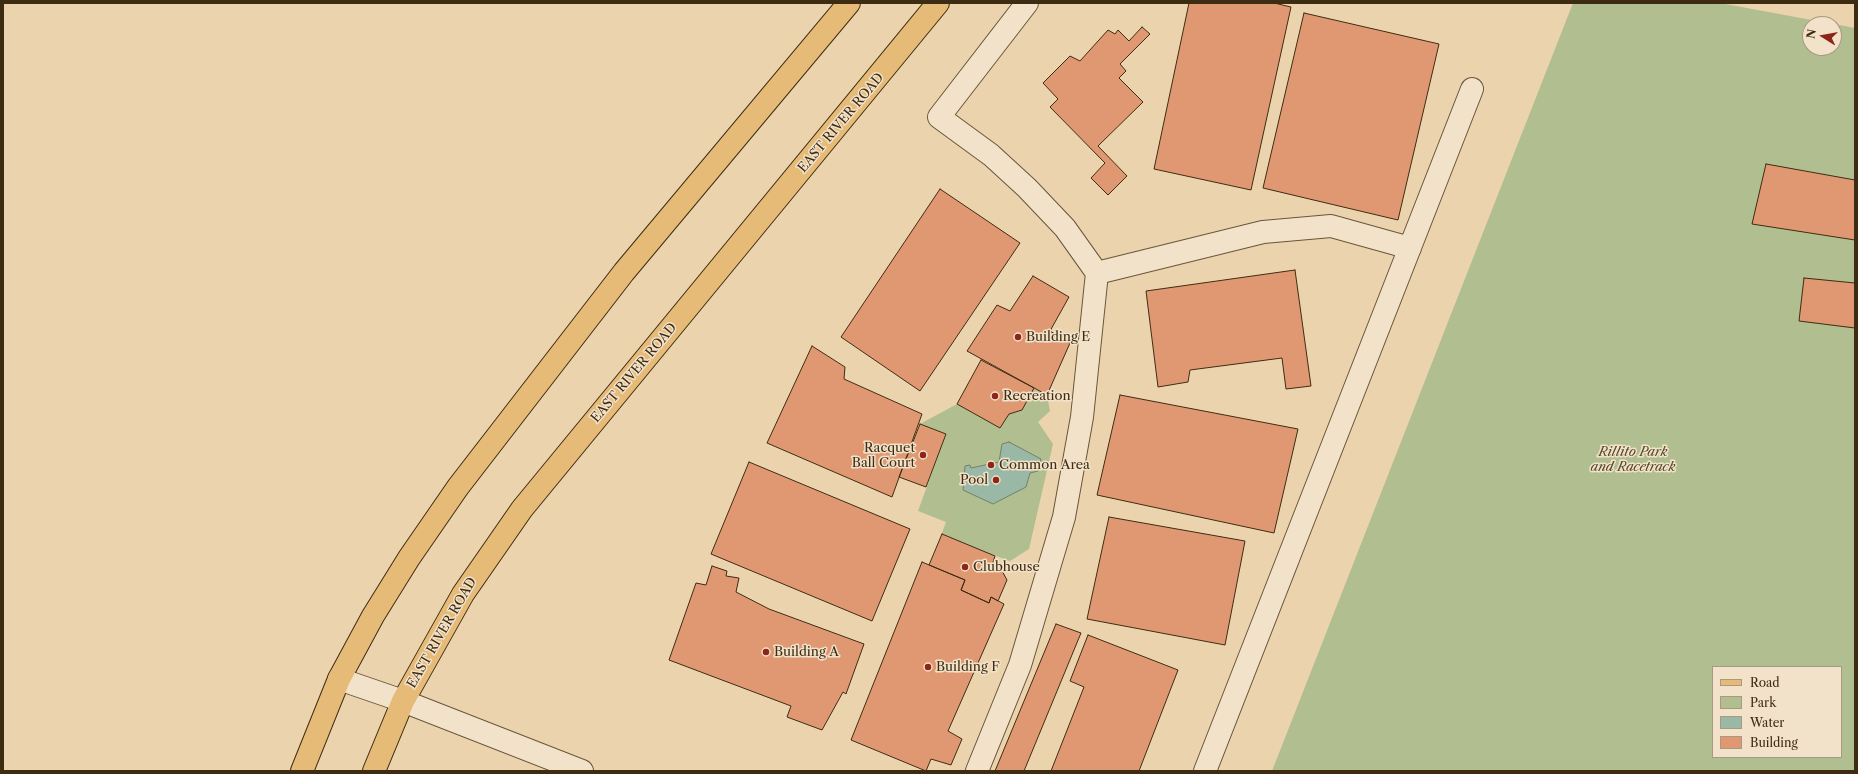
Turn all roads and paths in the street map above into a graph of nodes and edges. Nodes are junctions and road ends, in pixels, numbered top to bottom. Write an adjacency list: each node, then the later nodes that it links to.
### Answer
1 (849, 3): 7 (main road)
2 (938, 3): 8 (main road, EAST RIVER ROAD)
3 (1027, 3): 6 (street)
4 (1472, 89): 5 (street)
5 (1410, 248): 6 (street); 13 (street)
6 (1097, 272): 12 (street)
7 (339, 679): 8 (street); 9 (main road)
8 (403, 701): 10 (main road, EAST RIVER ROAD); 11 (street)
9 (302, 771)
10 (374, 771)
11 (582, 771)
12 (977, 771)
13 (1206, 771)

